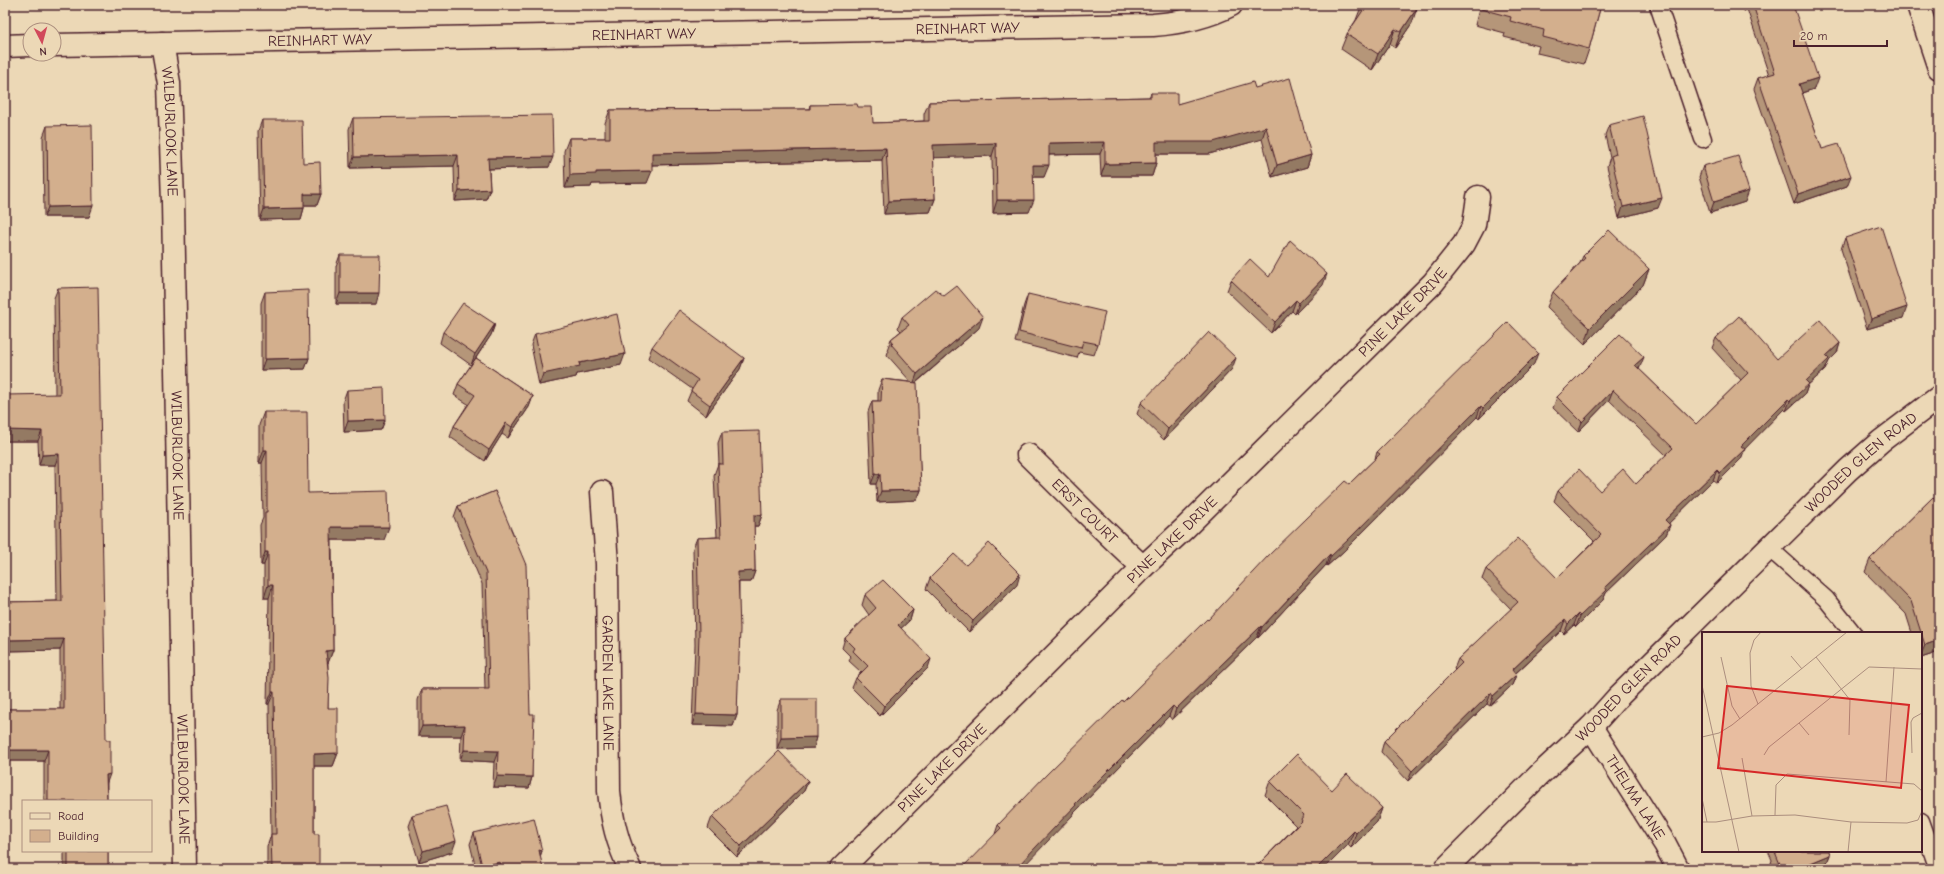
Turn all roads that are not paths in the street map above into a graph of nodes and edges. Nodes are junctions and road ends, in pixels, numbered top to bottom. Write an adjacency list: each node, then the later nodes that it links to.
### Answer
1 (1231, 5): 4 (street, REINHART WAY)
2 (1658, 5): 9 (lane)
3 (1918, 5): 8 (street)
4 (162, 43): 6 (street, REINHART WAY); 19 (street, WILBURLOOK LANE)
5 (22, 45): 7 (street)
6 (62, 45)
7 (5, 46)
8 (1939, 68)
9 (1703, 139)
10 (1478, 197): 15 (street, PINE LAKE DRIVE)
11 (1939, 397): 14 (street, WOODED GLEN ROAD)
12 (1028, 455): 15 (street, ERST COURT)
13 (602, 492): 20 (street, GARDEN LAKE LANE)
14 (1769, 548): 16 (lane); 17 (street, WOODED GLEN ROAD)
15 (1144, 567): 21 (street, PINE LAKE DRIVE)
16 (1852, 632)
17 (1591, 727): 22 (street, WOODED GLEN ROAD); 23 (street, THELMA LANE)
18 (1922, 824): 24 (lane)
19 (185, 869)
20 (630, 869)
21 (841, 869)
22 (1445, 869)
23 (1678, 869)
24 (1938, 869)

